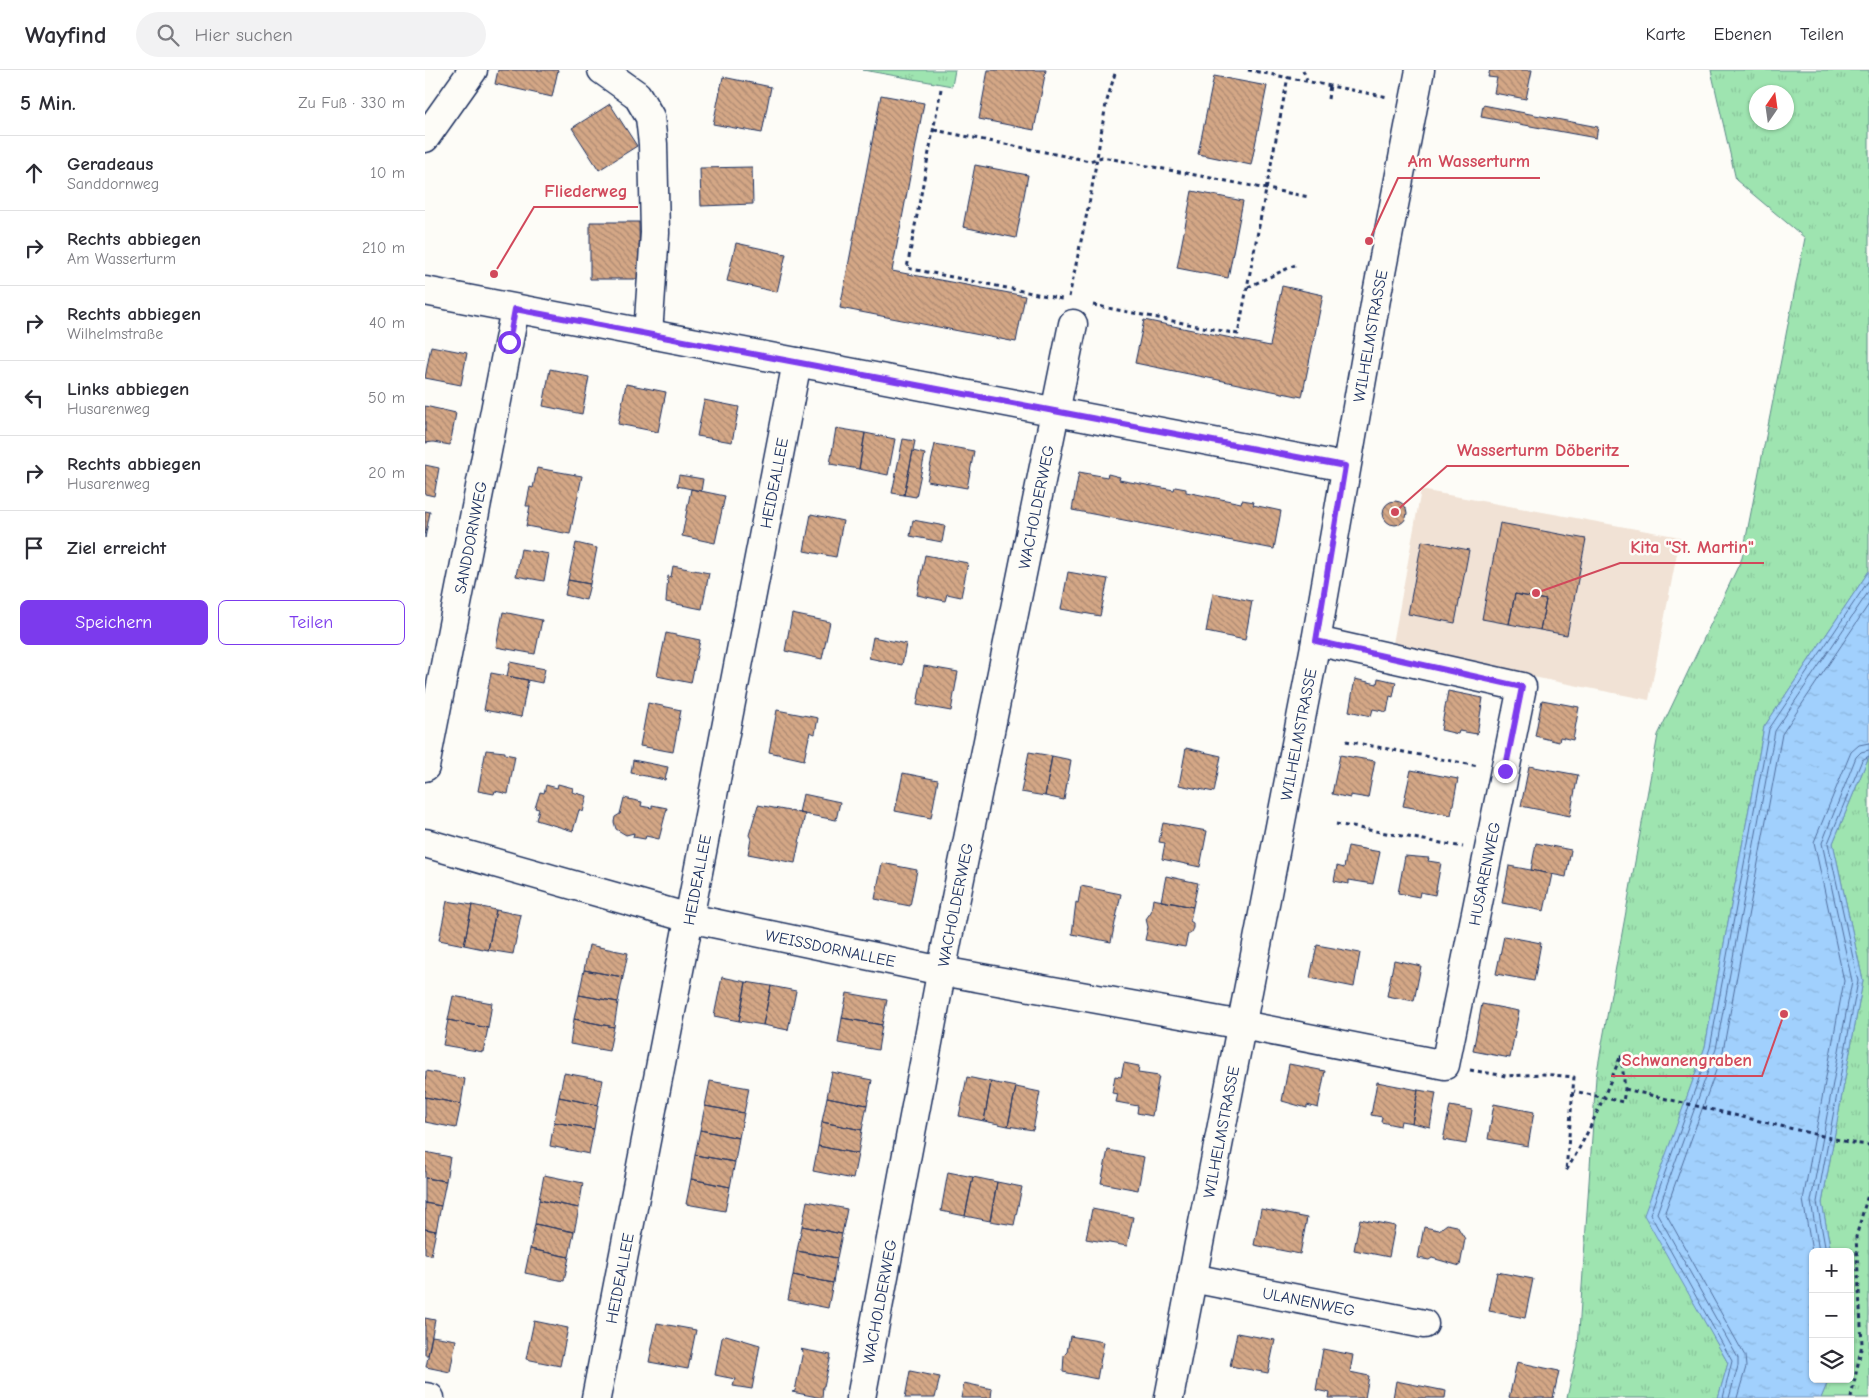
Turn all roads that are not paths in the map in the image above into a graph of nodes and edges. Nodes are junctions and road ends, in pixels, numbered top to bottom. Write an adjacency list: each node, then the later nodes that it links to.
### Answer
1 (473, 70): 4 (street)
2 (602, 70): 8 (street)
3 (1420, 70): 11 (street, WILHELMSTRASSE)
4 (425, 138)
5 (425, 291): 6 (street)
6 (515, 309): 8 (street); 13 (street, SANDDORNWEG)
7 (1080, 314): 10 (street, WACHOLDERWEG)
8 (648, 334): 9 (street)
9 (797, 362): 10 (street); 15 (street, HEIDEALLEE)
10 (1054, 411): 11 (street); 16 (street, WACHOLDERWEG)
11 (1345, 466): 12 (street, WILHELMSTRASSE)
12 (1316, 641): 17 (street, WILHELMSTRASSE); 17 (street, HUSARENWEG)
13 (425, 767)
14 (425, 843): 15 (street, WEISSDORNALLEE)
15 (689, 918): 16 (street, WEISSDORNALLEE); 22 (street, HEIDEALLEE)
16 (942, 970): 17 (street, WEISSDORNALLEE); 23 (street, WACHOLDERWEG)
17 (1243, 1025): 18 (street, WILHELMSTRASSE)
18 (1191, 1278): 19 (street, ULANENWEG); 24 (street, WILHELMSTRASSE)
19 (1424, 1324)
20 (425, 1397): 21 (street)
21 (430, 1398)
22 (596, 1398)
23 (861, 1398)
24 (1169, 1398)

